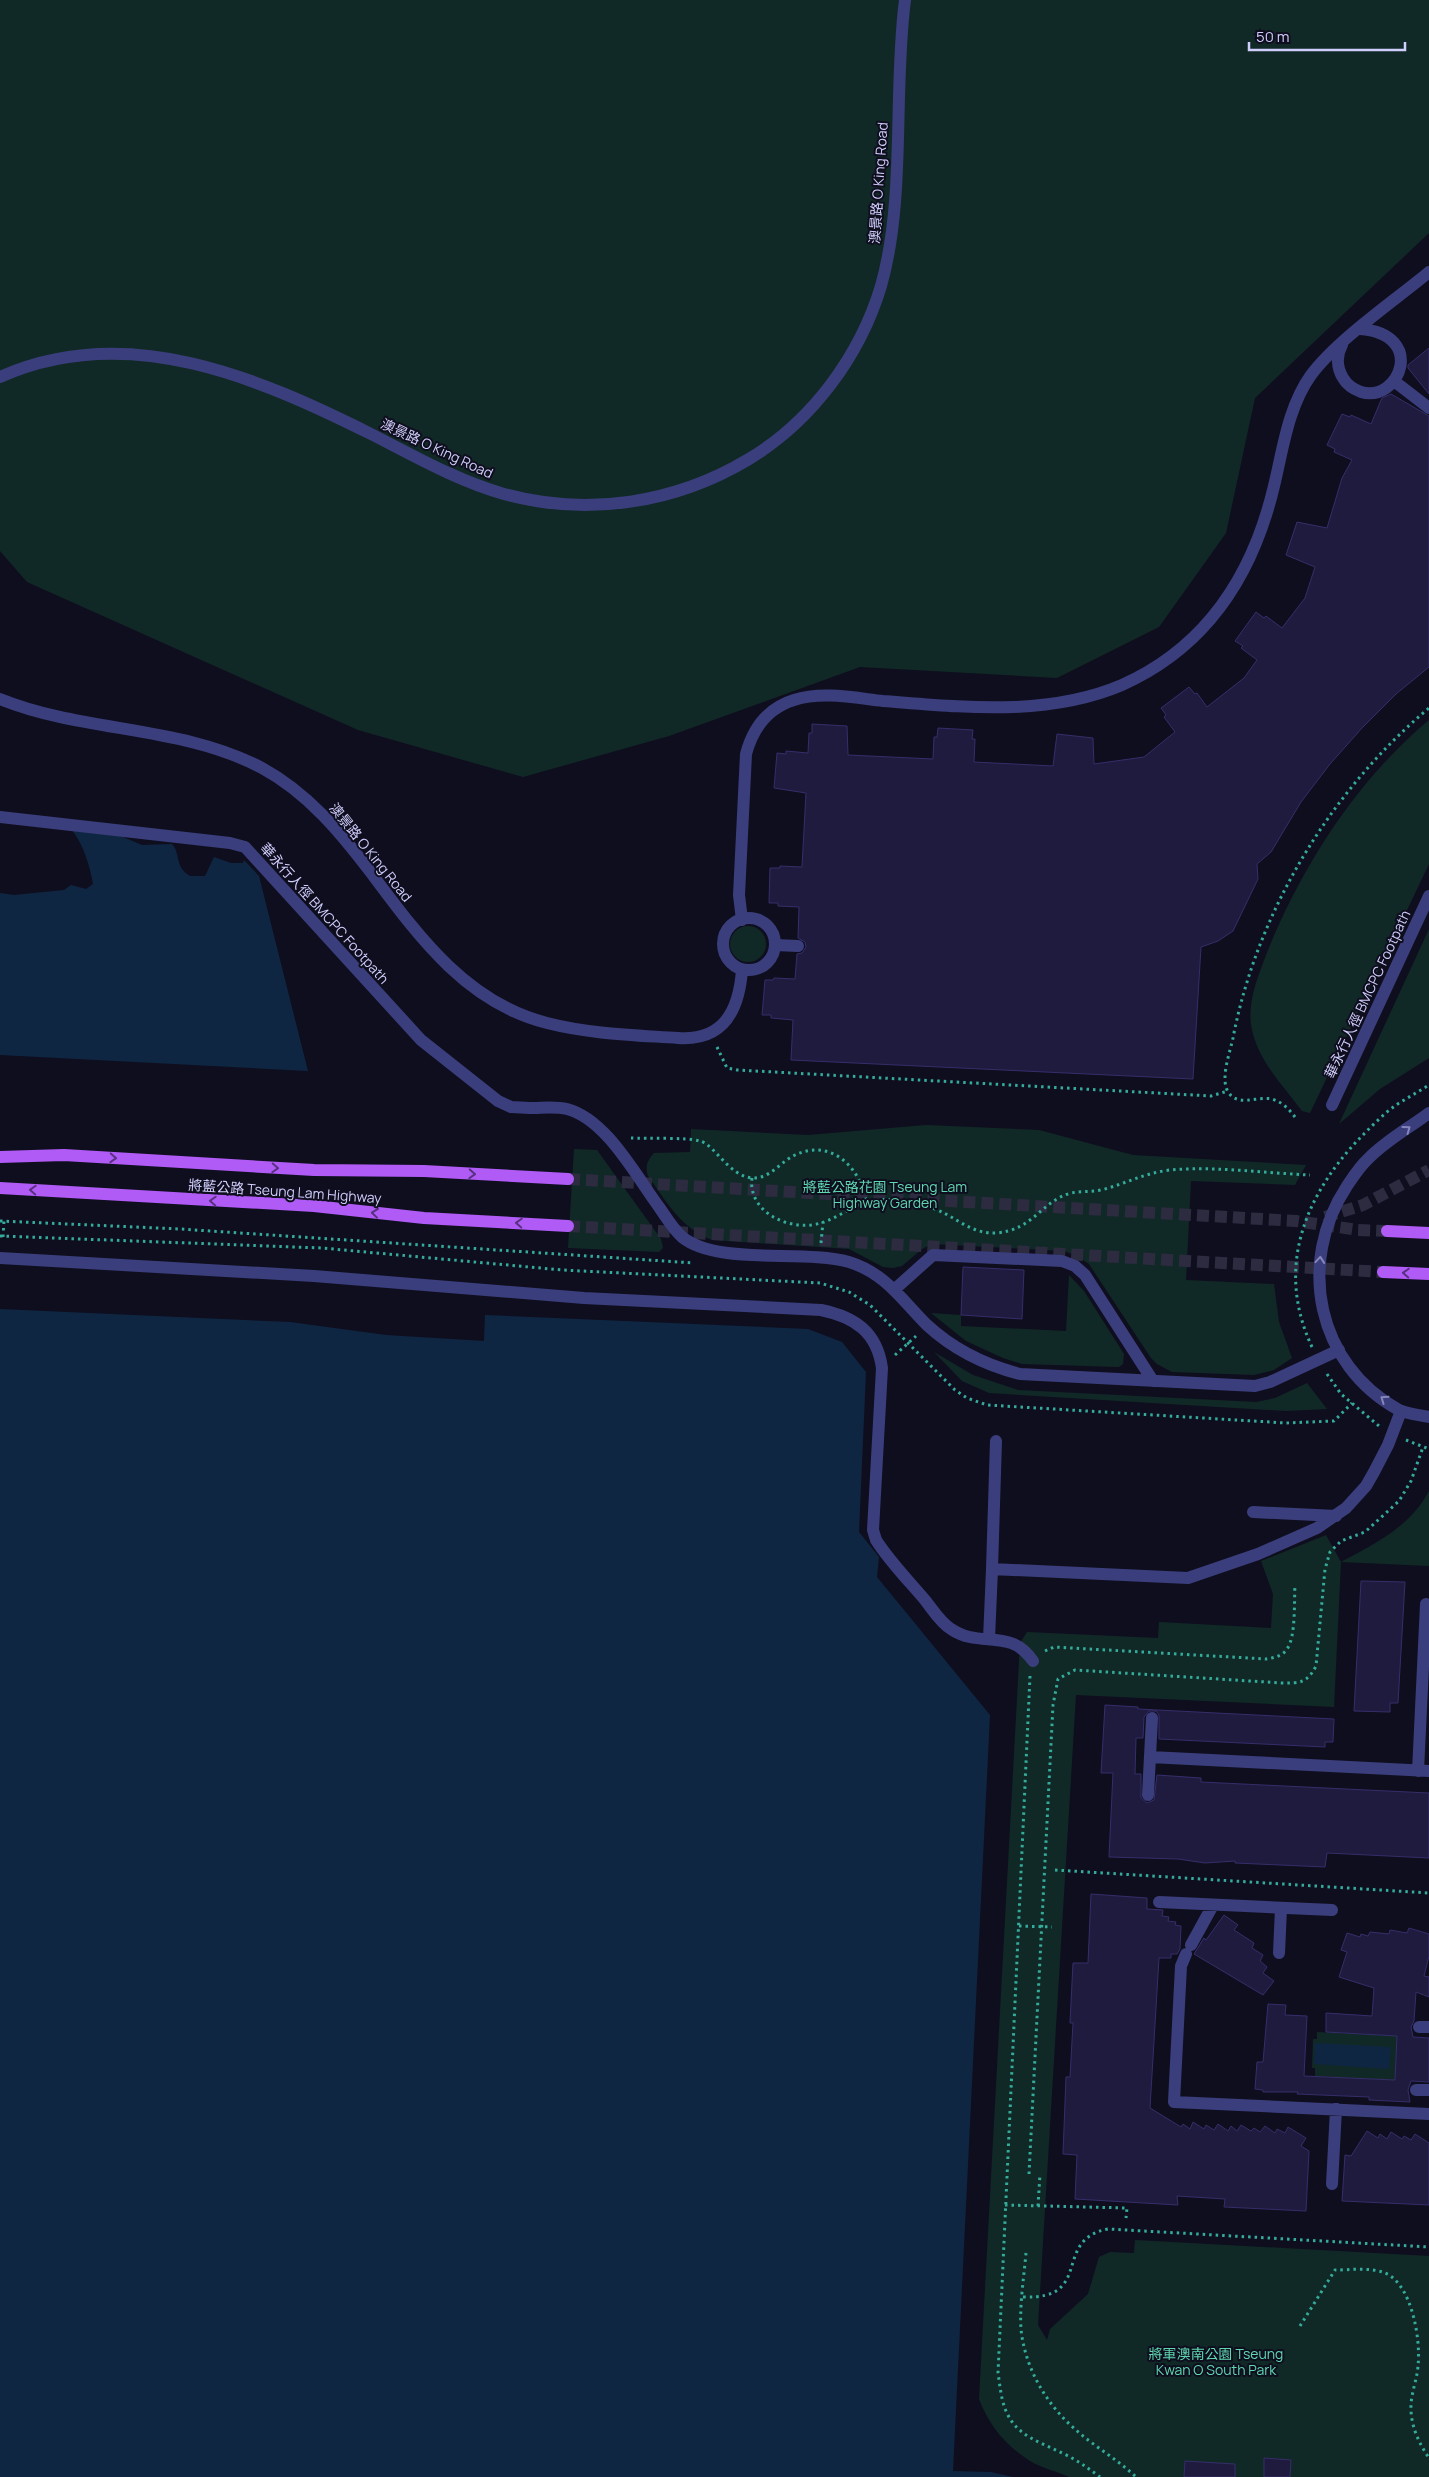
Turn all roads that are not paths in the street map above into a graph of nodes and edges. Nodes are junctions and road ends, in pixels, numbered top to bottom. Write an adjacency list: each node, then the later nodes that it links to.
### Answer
1 (905, 0): 5 (street, 澳景路 O King Road)
2 (1429, 272): 3 (street)
3 (1360, 329): 4 (street); 6 (street)
4 (1345, 341): 6 (street); 11 (street)
5 (0, 377)
6 (1394, 381): 7 (street)
7 (1429, 408)
8 (0, 699): 14 (street, 澳景路 O King Road)
9 (0, 816): 26 (street, 華永行人徑 BMCPC Footpath)
10 (1429, 896): 15 (street, 華永行人徑 BMCPC Footpath)
11 (742, 920): 12 (street); 14 (street)
12 (775, 945): 13 (street); 14 (street)
13 (798, 946)
14 (742, 970)
15 (1332, 1105)
16 (1429, 1113): 27 (street, one-way to 16)
17 (0, 1157): 18 (main road, 將藍公路 Tseung Lam Highway, one-way to 18)
18 (568, 1179)
19 (0, 1188): 20 (main road, 將藍公路 Tseung Lam Highway, one-way to 19)
20 (568, 1226)
21 (1387, 1231): 22 (main road)
22 (1429, 1234)
23 (1, 1258): 36 (street)
24 (1383, 1272): 25 (main road, one-way to 24)
25 (1429, 1274)
26 (896, 1289): 28 (street, 華永行人徑 BMCPC Footpath); 28 (street)
27 (1339, 1350): 28 (street, 華永行人徑 BMCPC Footpath); 29 (street, one-way to 27)
28 (1153, 1380)
29 (1401, 1411): 30 (street); 33 (street)
30 (1429, 1417)
31 (996, 1441): 34 (street)
32 (1254, 1512): 33 (street)
33 (1336, 1516): 34 (street)
34 (992, 1569): 36 (street)
35 (1426, 1604): 38 (street)
36 (989, 1639): 37 (street)
37 (1033, 1661)
38 (1426, 1665): 41 (street)
39 (1152, 1718): 40 (street)
40 (1150, 1757): 41 (street); 42 (street)
41 (1423, 1771)
42 (1148, 1795)
43 (1159, 1902): 44 (street)
44 (1213, 1904): 45 (street); 48 (street)
45 (1281, 1908): 46 (street); 47 (street)
46 (1332, 1910)
47 (1279, 1954)
48 (1336, 2109): 49 (street); 50 (street)
49 (1429, 2114)
50 (1332, 2184)

